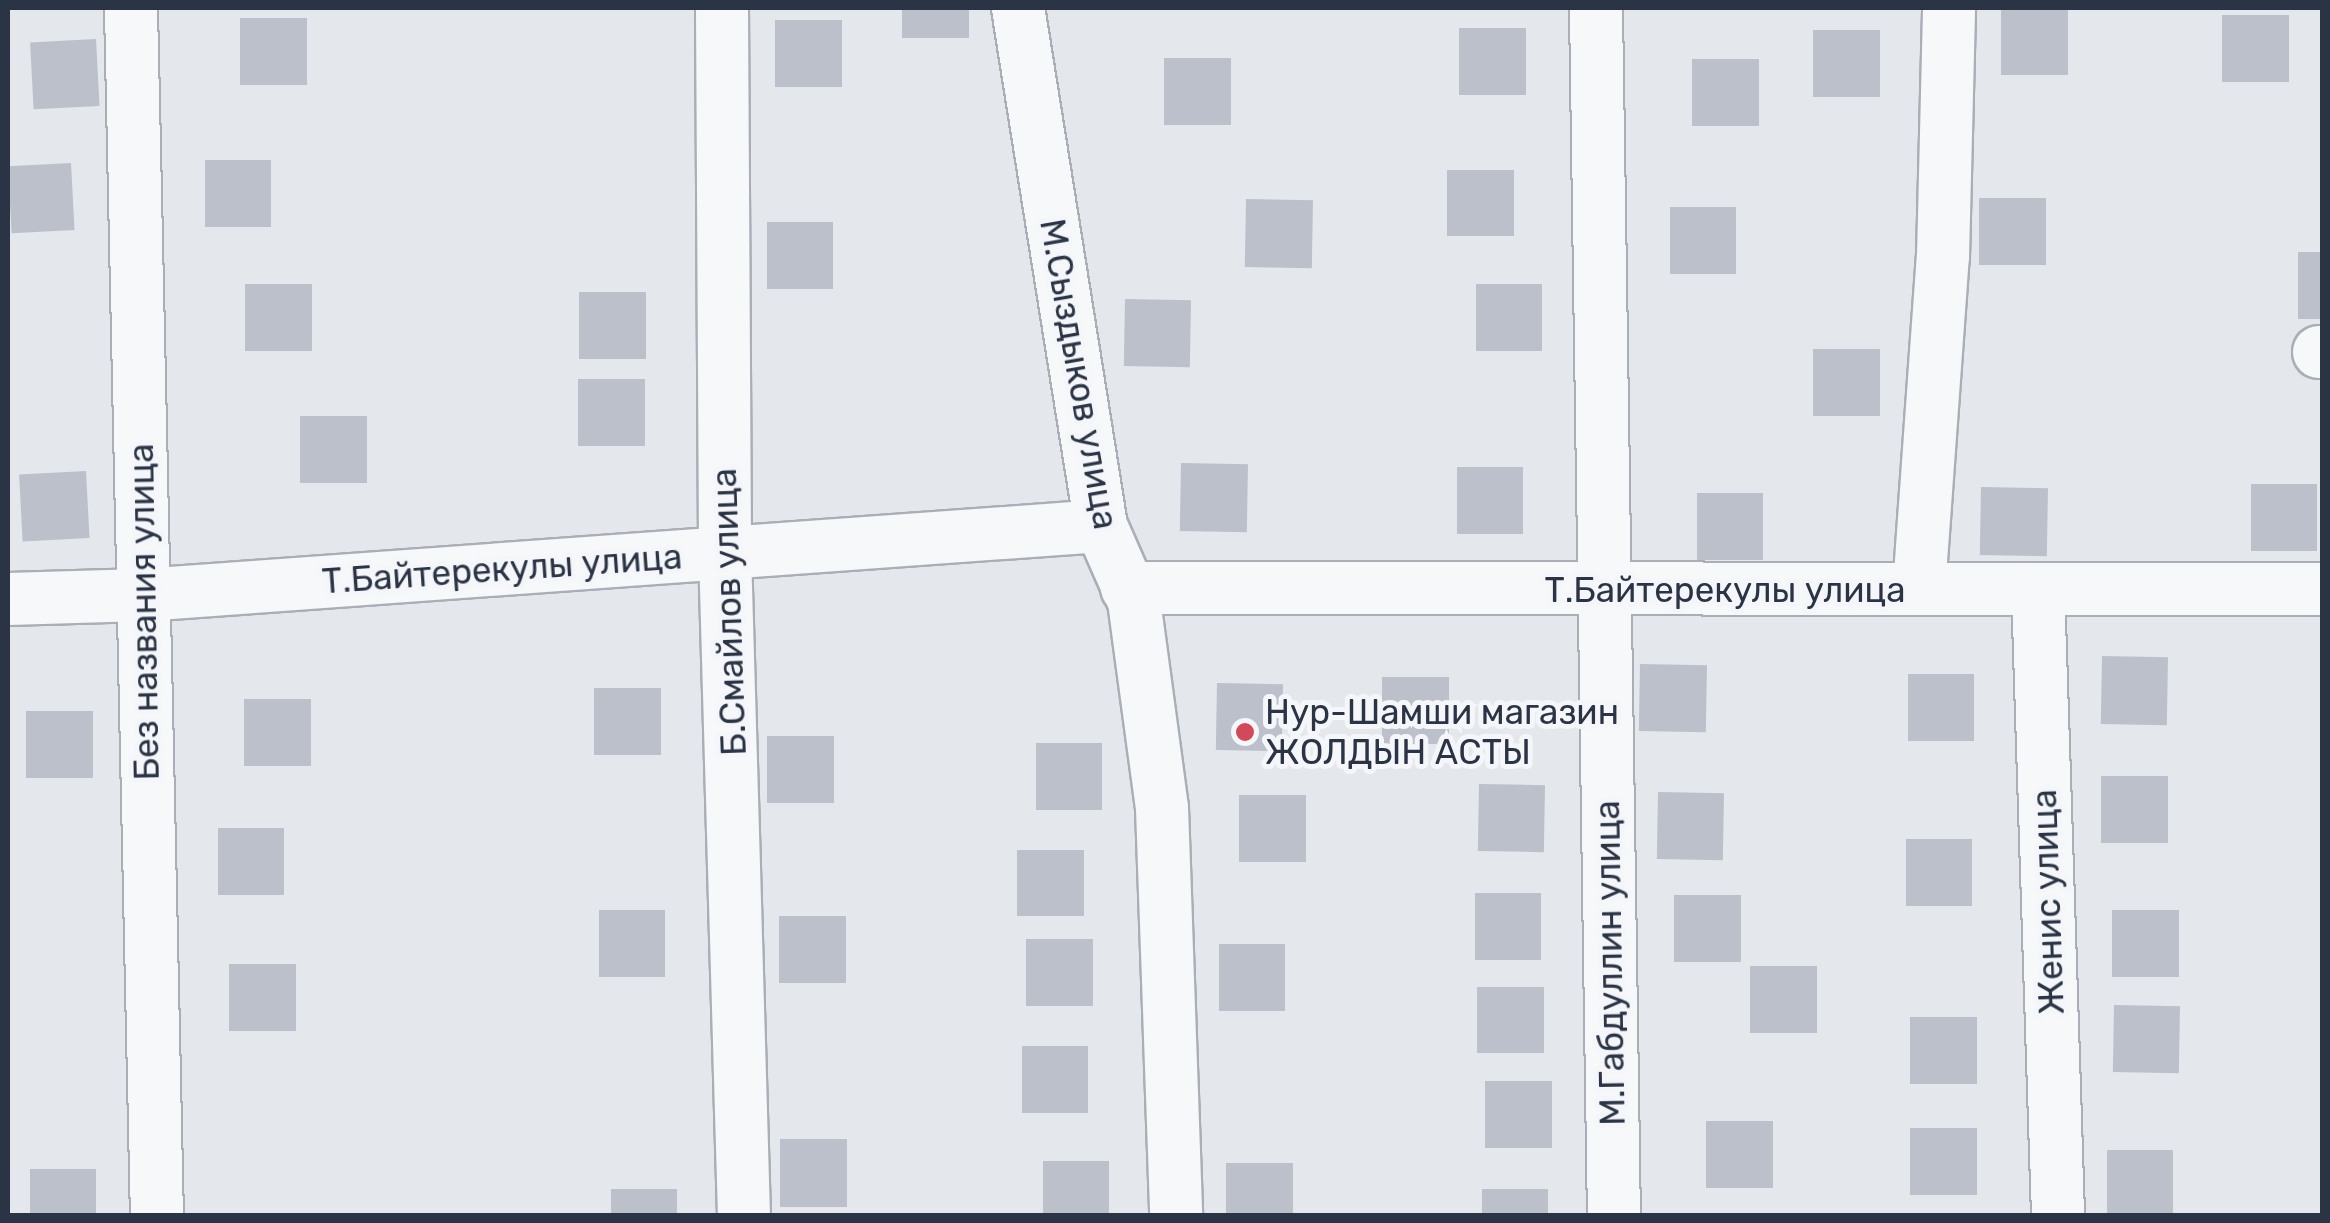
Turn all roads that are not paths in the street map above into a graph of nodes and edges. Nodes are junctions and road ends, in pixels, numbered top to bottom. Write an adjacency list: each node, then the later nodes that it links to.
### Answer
1 (132, 8): 13 (street, Без названия улица)
2 (722, 8): 7 (street, Б.Смайлов улица)
3 (1018, 8): 6 (street, М.Сыздыков улица)
4 (1596, 8): 12 (street, М.Габдуллин улица)
5 (1949, 8): 9 (street)
6 (1101, 526): 7 (street, Т.Байтерекулы улица); 8 (street, М.Сыздыков улица)
7 (725, 554): 13 (street, Т.Байтерекулы улица); 16 (street, Б.Смайлов улица)
8 (1127, 588): 12 (street, Т.Байтерекулы улица); 17 (street, М.Сыздыков улица)
9 (1919, 589): 10 (street, Т.Байтерекулы улица); 12 (street, Т.Байтерекулы улица)
10 (2038, 589): 11 (street, Т.Байтерекулы улица); 19 (street, Женис улица)
11 (2322, 589)
12 (1603, 591): 18 (street, М.Габдуллин улица)
13 (144, 595): 14 (street, Т.Байтерекулы улица); 15 (street, Без названия улица)
14 (8, 598)
15 (158, 1216)
16 (744, 1216)
17 (1176, 1216)
18 (1614, 1216)
19 (2058, 1216)

